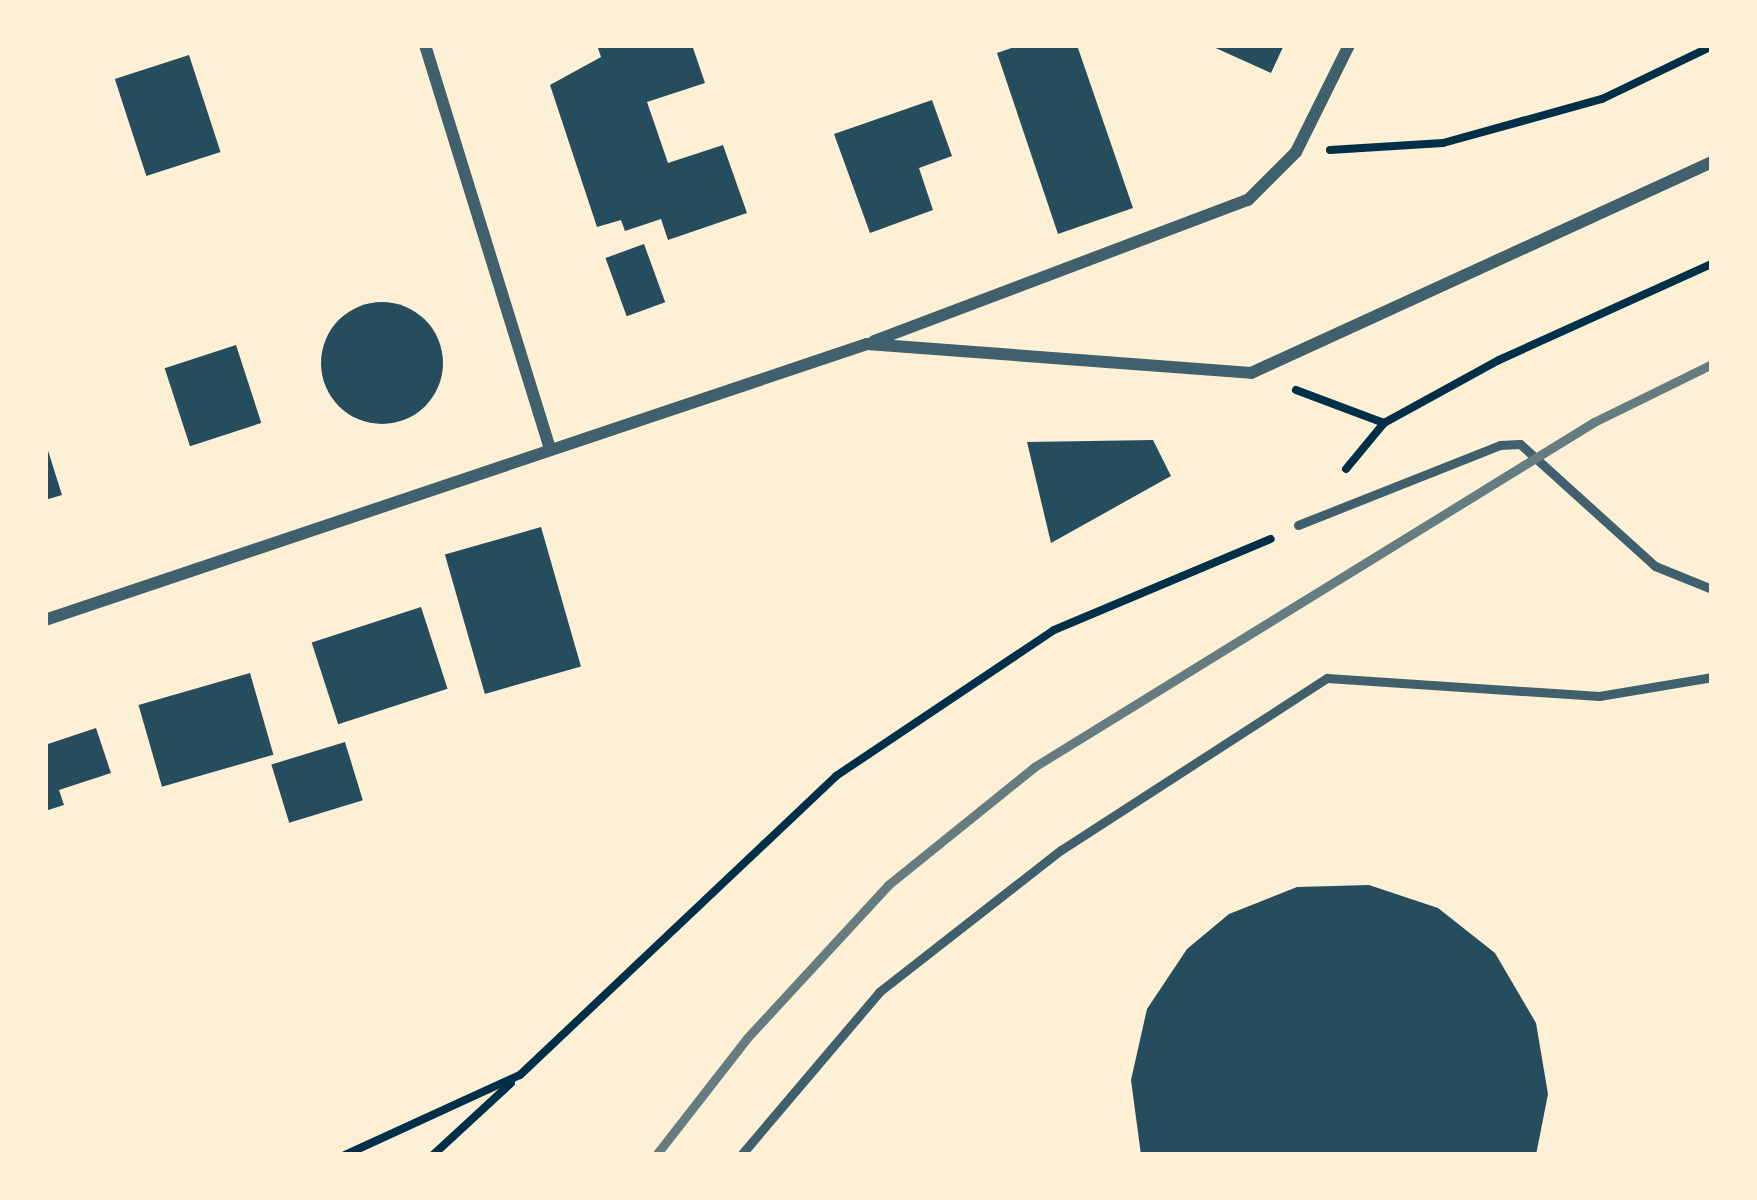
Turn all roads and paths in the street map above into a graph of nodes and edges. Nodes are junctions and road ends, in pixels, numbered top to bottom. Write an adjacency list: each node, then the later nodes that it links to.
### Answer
1 (424, 45): 10 (street)
2 (1349, 45): 4 (street)
3 (1712, 46): 4 (path)
4 (1296, 152): 7 (street)
5 (1712, 162): 8 (street)
6 (1712, 264): 9 (path)
7 (867, 344): 8 (street); 10 (street)
8 (1251, 373): 9 (path)
9 (1384, 423): 11 (path)
10 (550, 448): 14 (street)
11 (1341, 474)
12 (1298, 525): 13 (lane); 16 (path)
13 (1712, 589)
14 (45, 620)
15 (1712, 676): 19 (lane)
16 (520, 1075): 17 (path); 18 (path)
17 (345, 1155)
18 (433, 1155)
19 (741, 1155)

